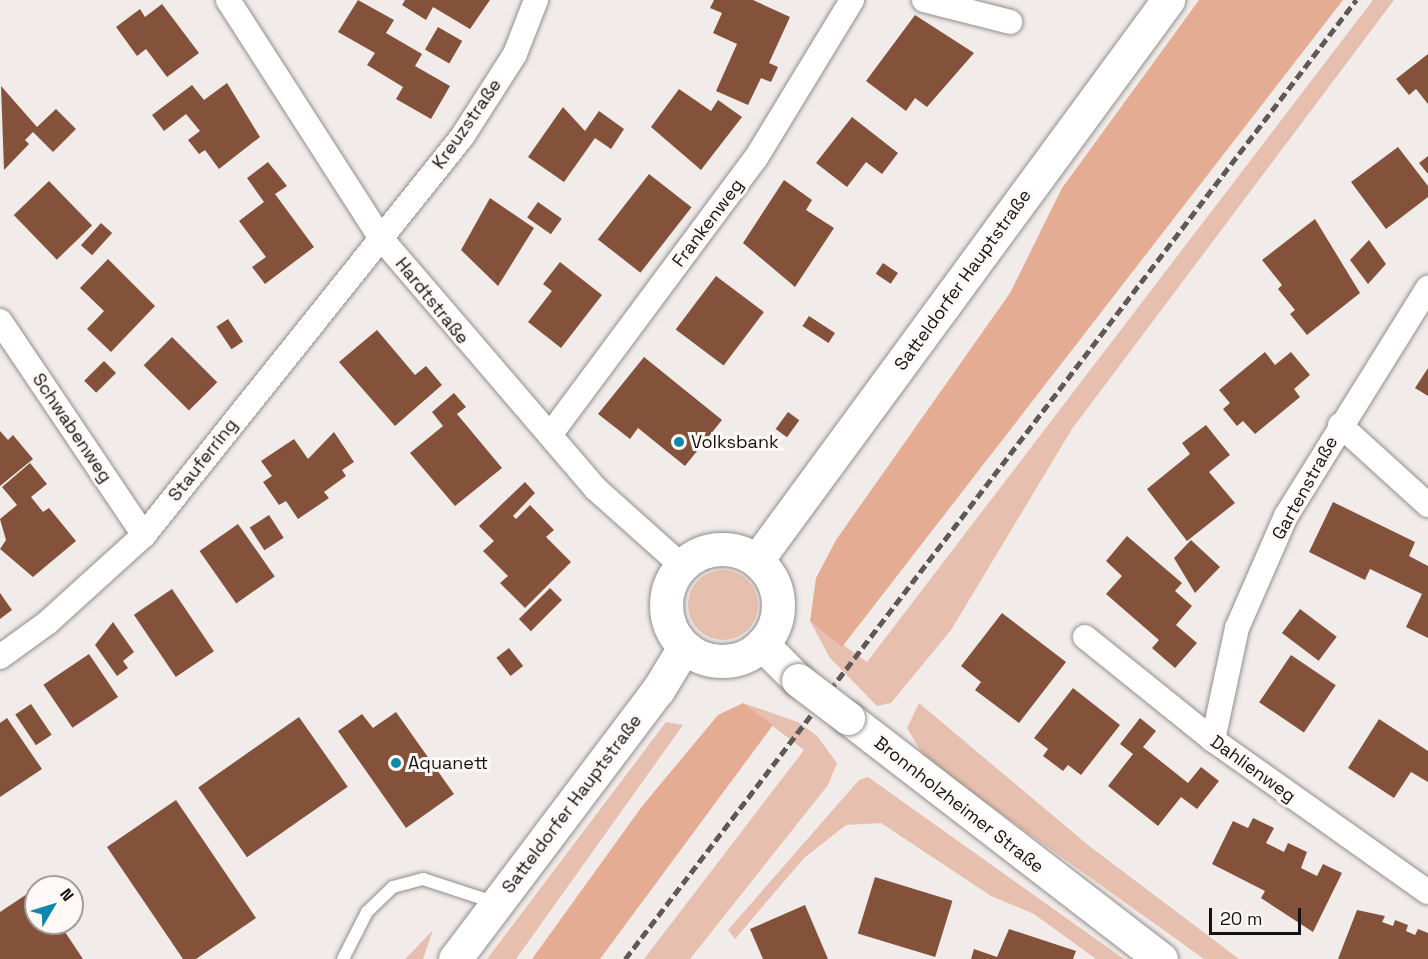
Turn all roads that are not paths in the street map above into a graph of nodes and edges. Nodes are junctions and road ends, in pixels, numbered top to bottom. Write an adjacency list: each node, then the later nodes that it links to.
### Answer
1 (228, 0): 7 (street, Hardtstraße)
2 (536, 0): 7 (street, Kreuzstraße)
3 (852, 0): 11 (street, Frankenweg)
4 (924, 0): 6 (street)
5 (1168, 0): 14 (street, Satteldorfer Hauptstraße)
6 (1010, 22)
7 (381, 237): 11 (street, Hardtstraße); 13 (street, Stauferring)
8 (1428, 288): 10 (street, Gartenstraße)
9 (0, 321): 13 (street, Schwabenweg)
10 (1340, 425): 12 (street); 20 (street, Gartenstraße)
11 (550, 435): 15 (street, Hardtstraße)
12 (1428, 505)
13 (144, 535): 19 (street, Stauferring)
14 (757, 560): 15 (street); 17 (street)
15 (682, 566): 18 (street)
16 (1085, 637): 20 (street, Dahlienweg)
17 (762, 644): 18 (street); 25 (street, Bronnholzheimer Straße, bridge)
18 (684, 647): 22 (street, Satteldorfer Hauptstraße)
19 (0, 657)
20 (1213, 740): 21 (street, Dahlienweg)
21 (1428, 892)
22 (496, 903): 23 (lane); 24 (street, Satteldorfer Hauptstraße)
23 (344, 959)
24 (455, 959)
25 (1161, 959)

